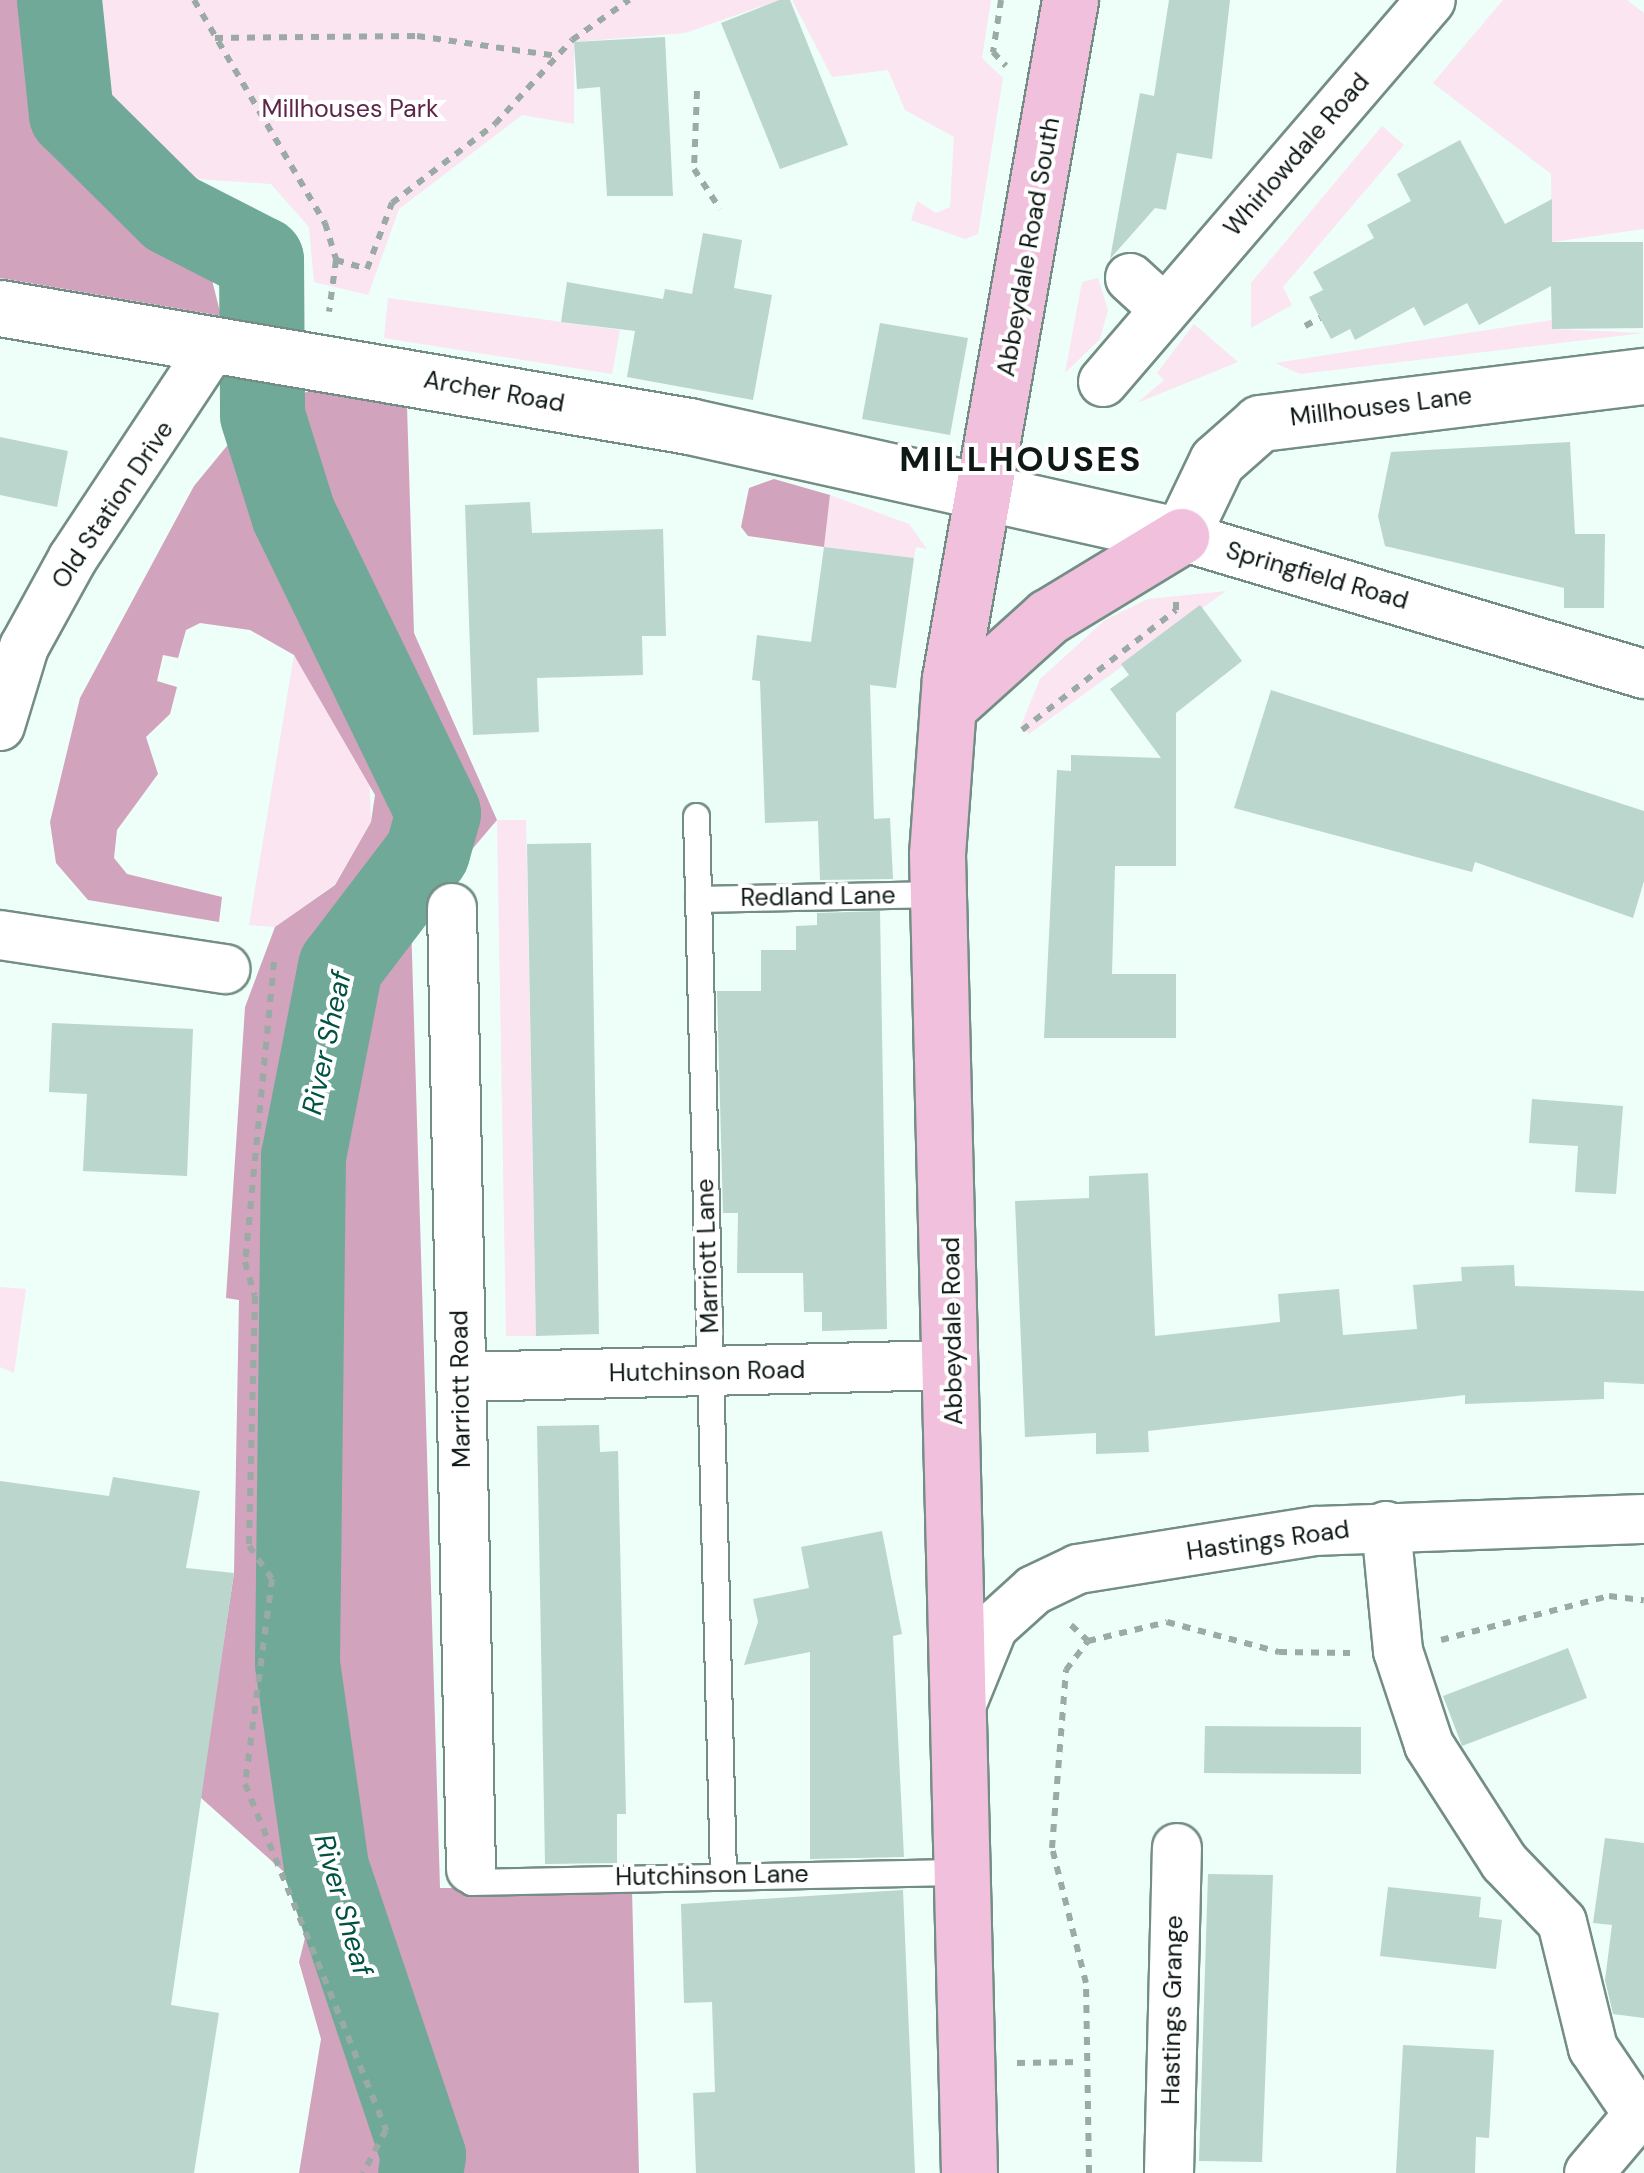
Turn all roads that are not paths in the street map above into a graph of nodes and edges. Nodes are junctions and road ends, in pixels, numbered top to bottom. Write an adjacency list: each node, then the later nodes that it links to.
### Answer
1 (1070, 0): 7 (main road, Abbeydale Road South)
2 (1431, 0): 6 (street, Whirlowdale Road)
3 (0, 308): 4 (street, Archer Road)
4 (230, 348): 7 (street, Archer Road); 11 (street, Old Station Drive)
5 (1644, 376): 8 (street, Millhouses Lane)
6 (1103, 382)
7 (985, 494): 8 (street, Springfield Road); 10 (main road, Abbeydale Road)
8 (1180, 536): 9 (street, Springfield Road); 10 (main road)
9 (1644, 674)
10 (948, 707): 13 (main road, Abbeydale Road)
11 (0, 726)
12 (696, 816): 14 (lane, Marriott Lane)
13 (938, 894): 14 (lane, Redland Lane); 18 (main road, Abbeydale Road)
14 (698, 899): 19 (lane, Marriott Lane)
15 (452, 908): 20 (street, Marriott Road)
16 (0, 934): 17 (street)
17 (244, 958)
18 (953, 1365): 19 (street, Hutchinson Road); 23 (main road, Abbeydale Road)
19 (711, 1372): 20 (street, Hutchinson Road); 27 (lane, Marriott Lane)
20 (460, 1377): 25 (street, Marriott Road)
21 (1644, 1518): 22 (street, Hastings Road)
22 (1386, 1526): 23 (street, Hastings Road); 28 (street)
23 (963, 1701): 26 (main road, Abbeydale Road)
24 (1177, 1848): 30 (street, Hastings Grange)
25 (470, 1870): 27 (lane, Hutchinson Lane)
26 (966, 1872): 27 (lane, Hutchinson Lane); 29 (main road, Abbeydale Road)
27 (722, 1876)
28 (1640, 2109): 31 (street)
29 (970, 2173)
30 (1169, 2173)
31 (1588, 2173)

